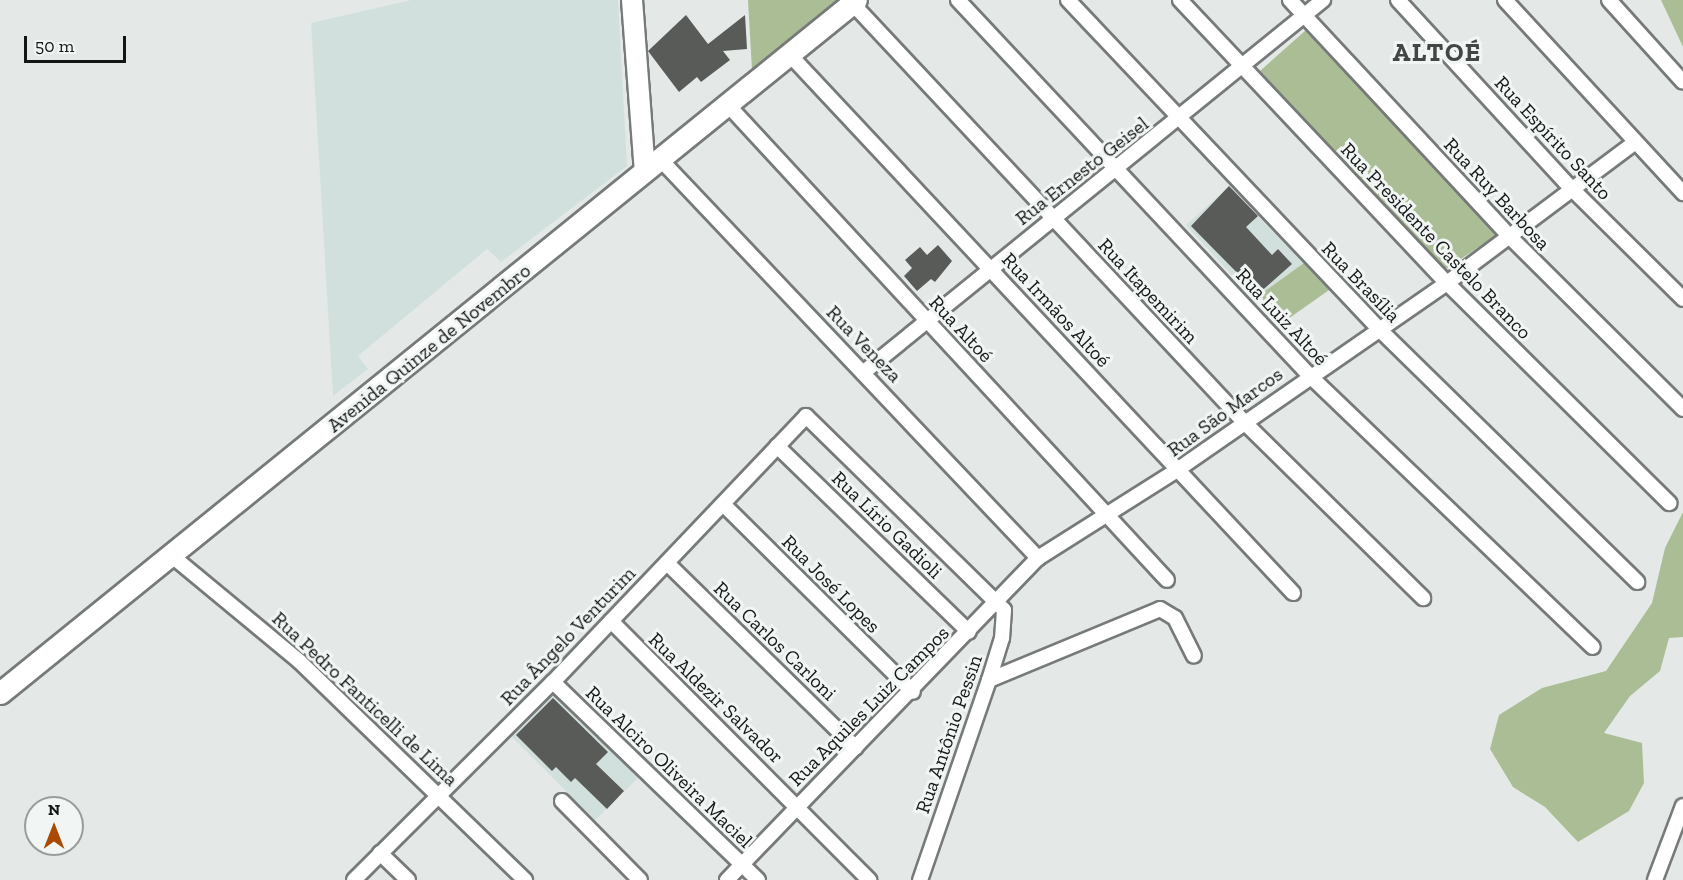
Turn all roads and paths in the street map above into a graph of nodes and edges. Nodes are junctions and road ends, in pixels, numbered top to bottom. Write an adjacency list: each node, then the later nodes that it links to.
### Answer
1 (632, 0): 18 (street)
2 (958, 0): 19 (street, Rua Luiz Altoé)
3 (1068, 0): 16 (street, Rua Brasília)
4 (1180, 0): 13 (street, Rua Presidente Castelo Branco)
5 (1290, 0): 11 (street, Rua Ruy Barbosa)
6 (1323, 0): 11 (street, Rua Ernesto Geisel)
7 (1398, 0): 20 (street, Rua Espírito Santo)
8 (1505, 0): 17 (street)
9 (1609, 0): 14 (street)
10 (854, 1): 12 (main road, Avenida Quinze de Novembro); 22 (street, Rua Itapemirim)
11 (1304, 15): 13 (street, Rua Ernesto Geisel); 23 (street, Rua Ruy Barbosa)
12 (789, 54): 15 (main road, Avenida Quinze de Novembro); 24 (street, Rua Irmãos Altoé)
13 (1243, 68): 16 (street, Rua Ernesto Geisel); 25 (street, Rua Presidente Castelo Branco)
14 (1683, 82)
15 (727, 104): 18 (main road, Avenida Quinze de Novembro); 27 (street, Rua Altoé)
16 (1179, 120): 19 (street, Rua Ernesto Geisel); 28 (street, Rua Brasília)
17 (1634, 143): 20 (street, Rua São Marcos); 21 (street)
18 (652, 165): 29 (street, Rua Veneza); 38 (main road, Avenida Quinze de Novembro)
19 (1117, 168): 22 (street, Rua Ernesto Geisel); 30 (street, Rua Luiz Altoé)
20 (1574, 190): 23 (street, Rua São Marcos); 26 (street, Rua Espírito Santo)
21 (1683, 193)
22 (1054, 218): 24 (street, Rua Ernesto Geisel); 32 (street, Rua Itapemirim)
23 (1509, 237): 25 (street, Rua São Marcos); 31 (street, Rua Ruy Barbosa)
24 (991, 267): 27 (street, Rua Ernesto Geisel); 34 (street, Rua Irmãos Altoé)
25 (1447, 283): 28 (street, Rua São Marcos); 35 (street, Rua Presidente Castelo Branco)
26 (1683, 298)
27 (927, 321): 29 (street, Rua Ernesto Geisel); 37 (street, Rua Altoé)
28 (1378, 328): 30 (street, Rua São Marcos); 42 (street, Rua Brasília)
29 (864, 372): 39 (street, Rua Veneza)
30 (1309, 375): 32 (street, Rua São Marcos); 48 (street, Rua Luiz Altoé)
31 (1683, 409)
32 (1245, 423): 34 (street, Rua São Marcos); 44 (street, Rua Itapemirim)
33 (777, 446): 36 (street, Rua Ângelo Venturim); 45 (street, Rua Ângelo Venturim); 47 (street, Rua Lírio Gadioli)
34 (1178, 470): 37 (street, Rua São Marcos); 43 (street, Rua Irmãos Altoé)
35 (1669, 503)
36 (723, 504): 40 (street, Rua Ângelo Venturim); 52 (street, Rua José Lopes)
37 (1108, 515): 39 (street, Rua São Marcos); 41 (street, Rua Altoé)
38 (171, 555): 53 (main road, Avenida Quinze de Novembro); 55 (street, Rua Pedro Fanticelli de Lima)
39 (1038, 558): 45 (street, Rua Aquiles Luiz Campos)
40 (667, 563): 46 (street, Rua Ângelo Venturim); 54 (street, Rua Carlos Carloni)
41 (1167, 579)
42 (1637, 582)
43 (1293, 593)
44 (1423, 598)
45 (998, 600): 47 (street, Rua Aquiles Luiz Campos); 50 (street, Rua Antônio Pessin)
46 (611, 621): 51 (street, Rua Ângelo Venturim); 57 (street, Rua Aldezir Salvador)
47 (969, 632): 52 (street, Rua Aquiles Luiz Campos)
48 (1593, 647)
49 (1194, 656): 50 (street)
50 (989, 680): 68 (street, Rua Antônio Pessin)
51 (553, 682): 55 (street, Rua Ângelo Venturim); 60 (street, Rua Alciro Oliveira Maciel)
52 (913, 692): 54 (street, Rua Aquiles Luiz Campos)
53 (0, 693)
54 (856, 748): 57 (street, Rua Aquiles Luiz Campos)
55 (439, 794): 59 (street, Rua Ângelo Venturim); 63 (street, Rua Pedro Fanticelli de Lima)
56 (562, 801): 64 (street)
57 (798, 806): 60 (street, Rua Aquiles Luiz Campos); 67 (street, Rua Aldezir Salvador)
58 (1683, 806): 69 (street)
59 (380, 853): 61 (street, Rua Ângelo Venturim); 62 (street)
60 (743, 864): 65 (street, Rua Aquiles Luiz Campos); 66 (street, Rua Alciro Oliveira Maciel)
61 (354, 880)
62 (408, 880)
63 (525, 880)
64 (640, 880)
65 (727, 880)
66 (758, 880)
67 (869, 880)
68 (920, 880)
69 (1655, 880)

